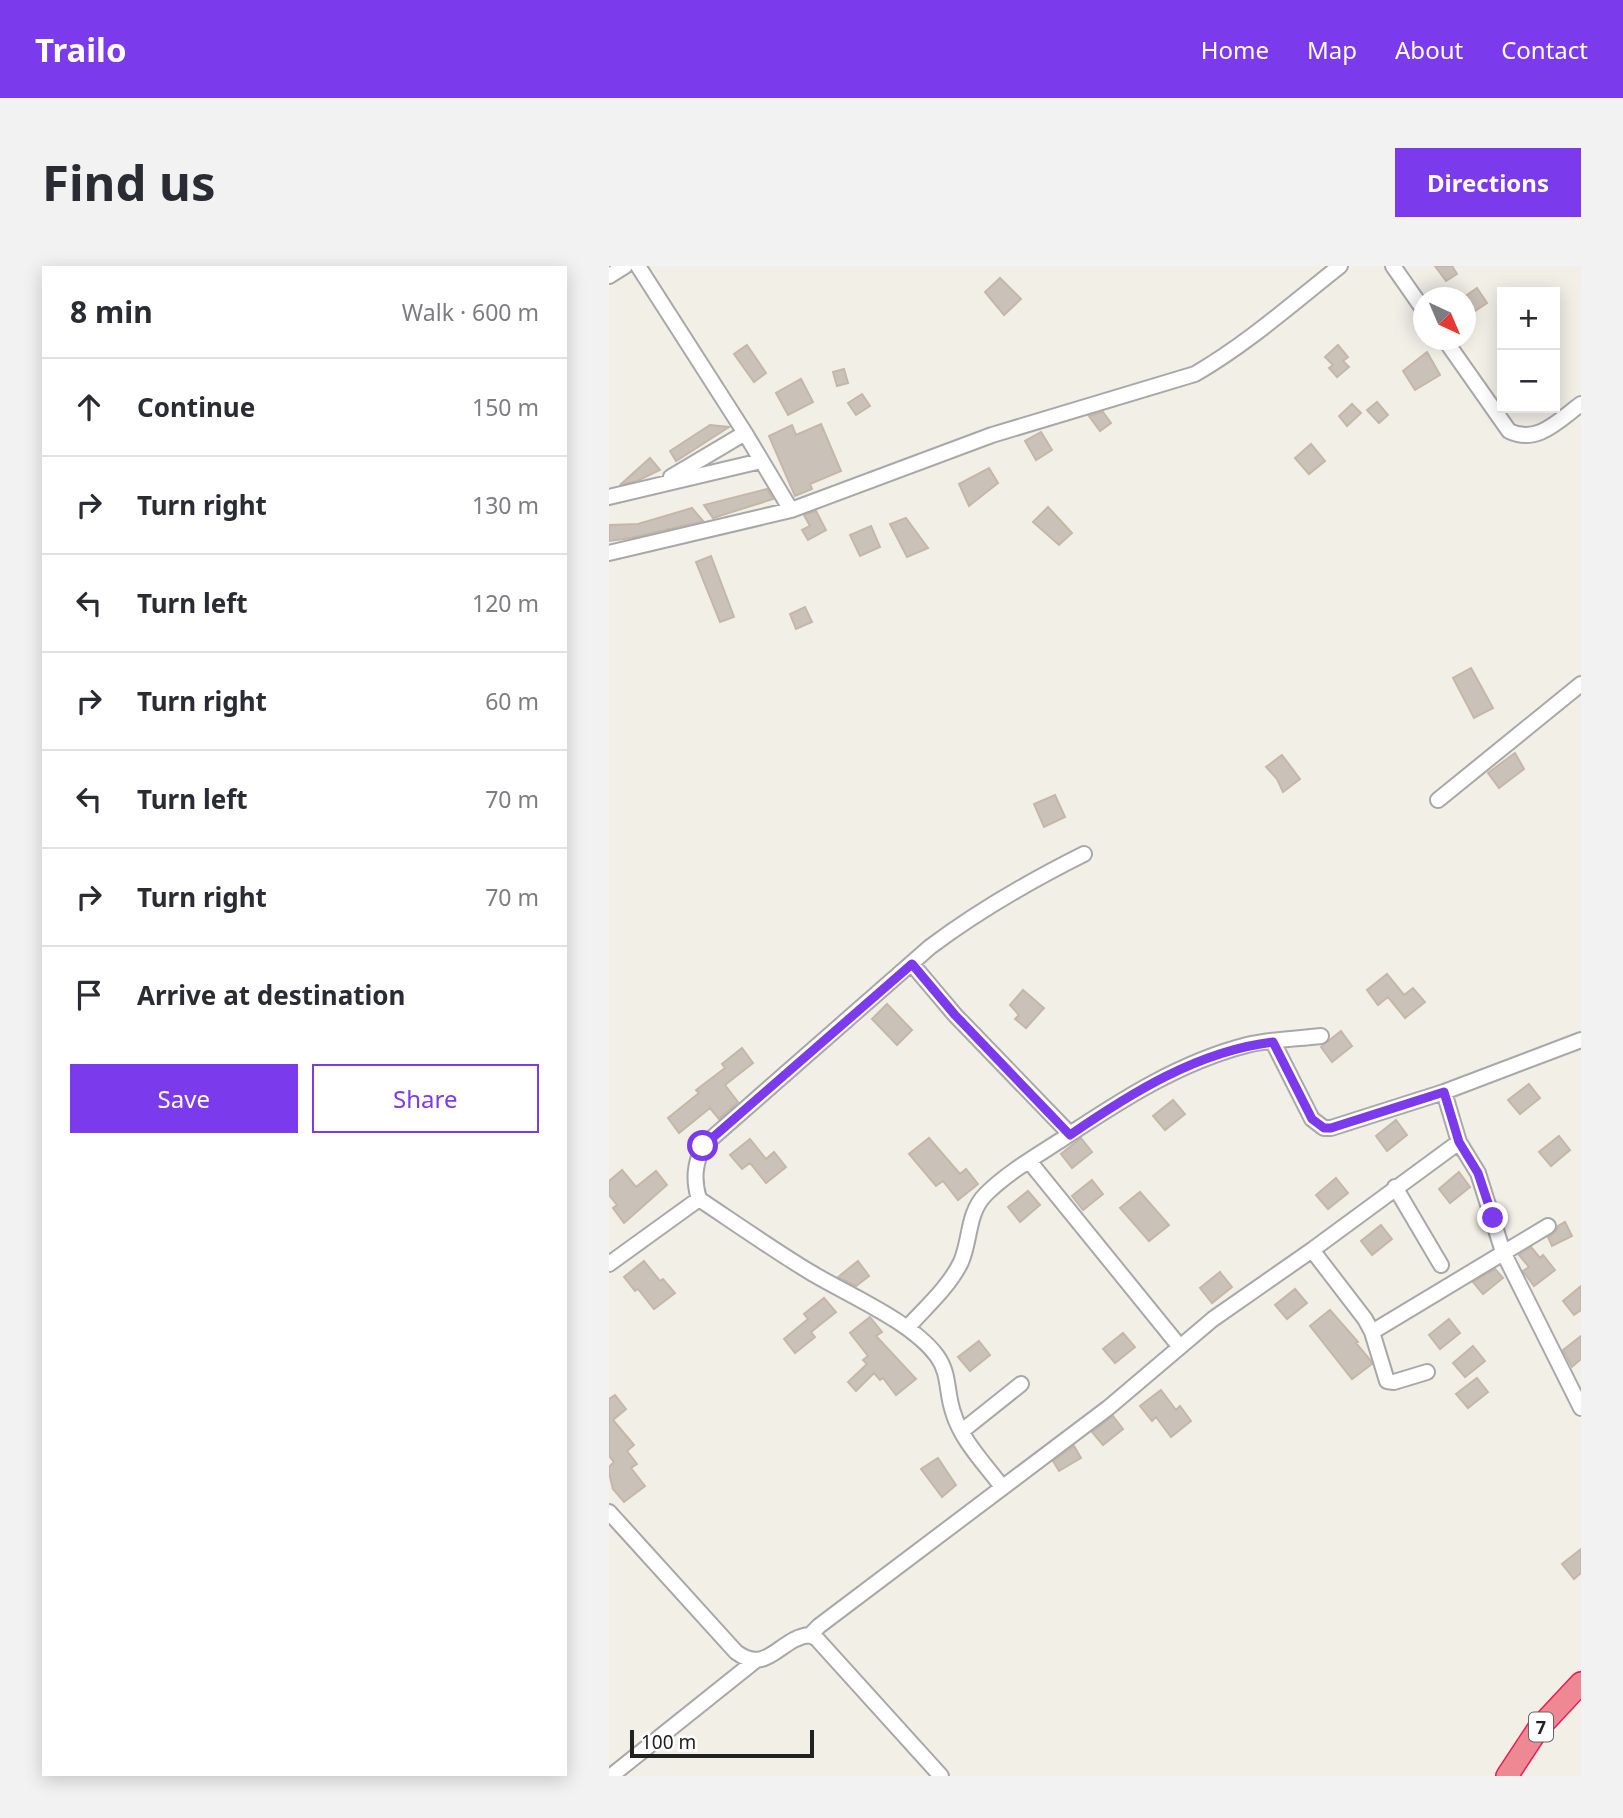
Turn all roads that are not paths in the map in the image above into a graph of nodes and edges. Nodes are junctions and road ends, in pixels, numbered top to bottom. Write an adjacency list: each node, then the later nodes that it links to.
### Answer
1 (625, 266): 5 (street)
2 (638, 266): 9 (street)
3 (1340, 266): 13 (street)
4 (1393, 266): 6 (street)
5 (609, 276)
6 (1413, 295)
7 (1452, 350): 8 (street)
8 (1581, 404)
9 (745, 433): 10 (street); 11 (street)
10 (761, 461): 11 (street); 13 (street)
11 (657, 485): 12 (street)
12 (609, 497)
13 (791, 510): 14 (street)
14 (609, 553)
15 (1581, 684): 16 (street)
16 (1438, 800)
17 (1084, 854): 18 (street)
18 (912, 964): 23 (street); 27 (street)
19 (1321, 1037): 21 (street)
20 (1581, 1040): 22 (street)
21 (1273, 1042): 22 (street); 23 (street)
22 (1444, 1092): 24 (street)
23 (1070, 1135): 25 (street)
24 (1459, 1142): 26 (street); 30 (street)
25 (1029, 1161): 33 (street); 35 (street)
26 (1395, 1187): 29 (street); 32 (street)
27 (699, 1199): 31 (street); 33 (street)
28 (1548, 1226): 30 (street)
29 (1312, 1250): 34 (street); 35 (street)
30 (1503, 1252): 34 (street); 38 (street)
31 (609, 1264)
32 (1441, 1265)
33 (907, 1328): 39 (street)
34 (1372, 1332): 36 (street)
35 (1180, 1346): 40 (street)
36 (1427, 1372)
37 (1021, 1384): 39 (street)
38 (1581, 1408)
39 (962, 1431): 40 (street)
40 (1002, 1487): 42 (street)
41 (609, 1512): 43 (street)
42 (810, 1635): 43 (street); 46 (street)
43 (755, 1661): 45 (street)
44 (1581, 1683): 47 (highway, 7)
45 (611, 1776)
46 (941, 1776)
47 (1507, 1776)

